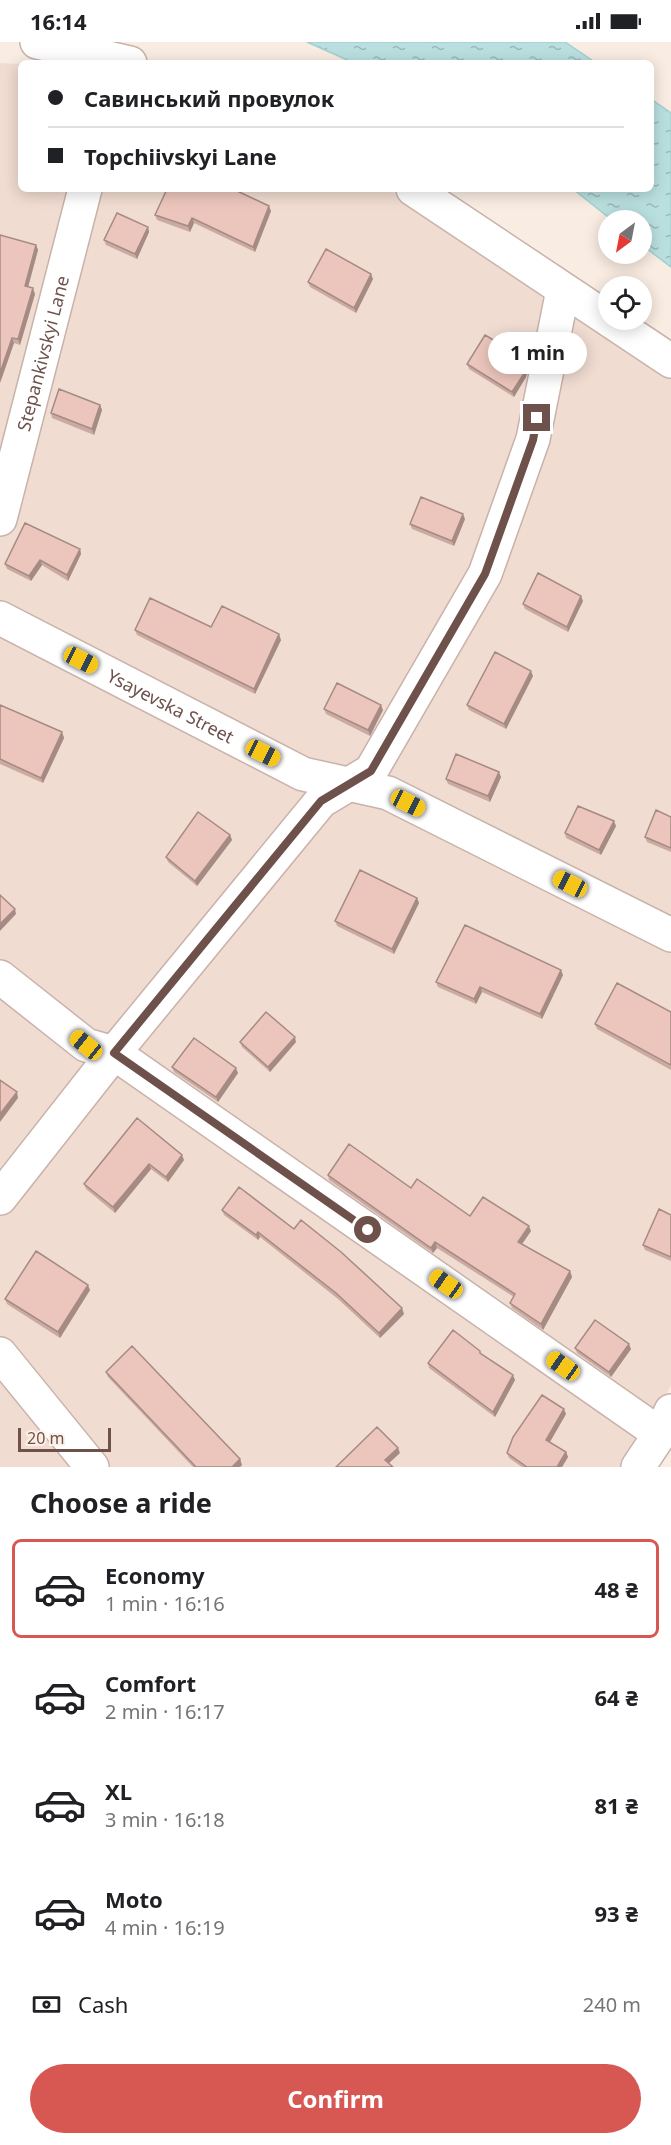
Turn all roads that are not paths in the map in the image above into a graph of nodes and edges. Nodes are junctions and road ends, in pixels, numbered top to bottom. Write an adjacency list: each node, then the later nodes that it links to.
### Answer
1 (37, 42): 2 (street)
2 (114, 60)
3 (84, 192): 7 (street, Stepankivskyi Lane)
4 (417, 192): 5 (street)
5 (563, 290): 6 (street); 9 (street)
6 (671, 361)
7 (0, 519)
8 (0, 618): 9 (street, Ysayevska Street)
9 (347, 783): 10 (street, Ysayevska Street); 12 (street)
10 (671, 935)
11 (0, 977): 12 (street)
12 (114, 1053): 13 (street); 15 (street)
13 (0, 1198)
14 (0, 1354): 16 (street)
15 (666, 1423): 17 (street)
16 (92, 1467)
17 (638, 1467)

